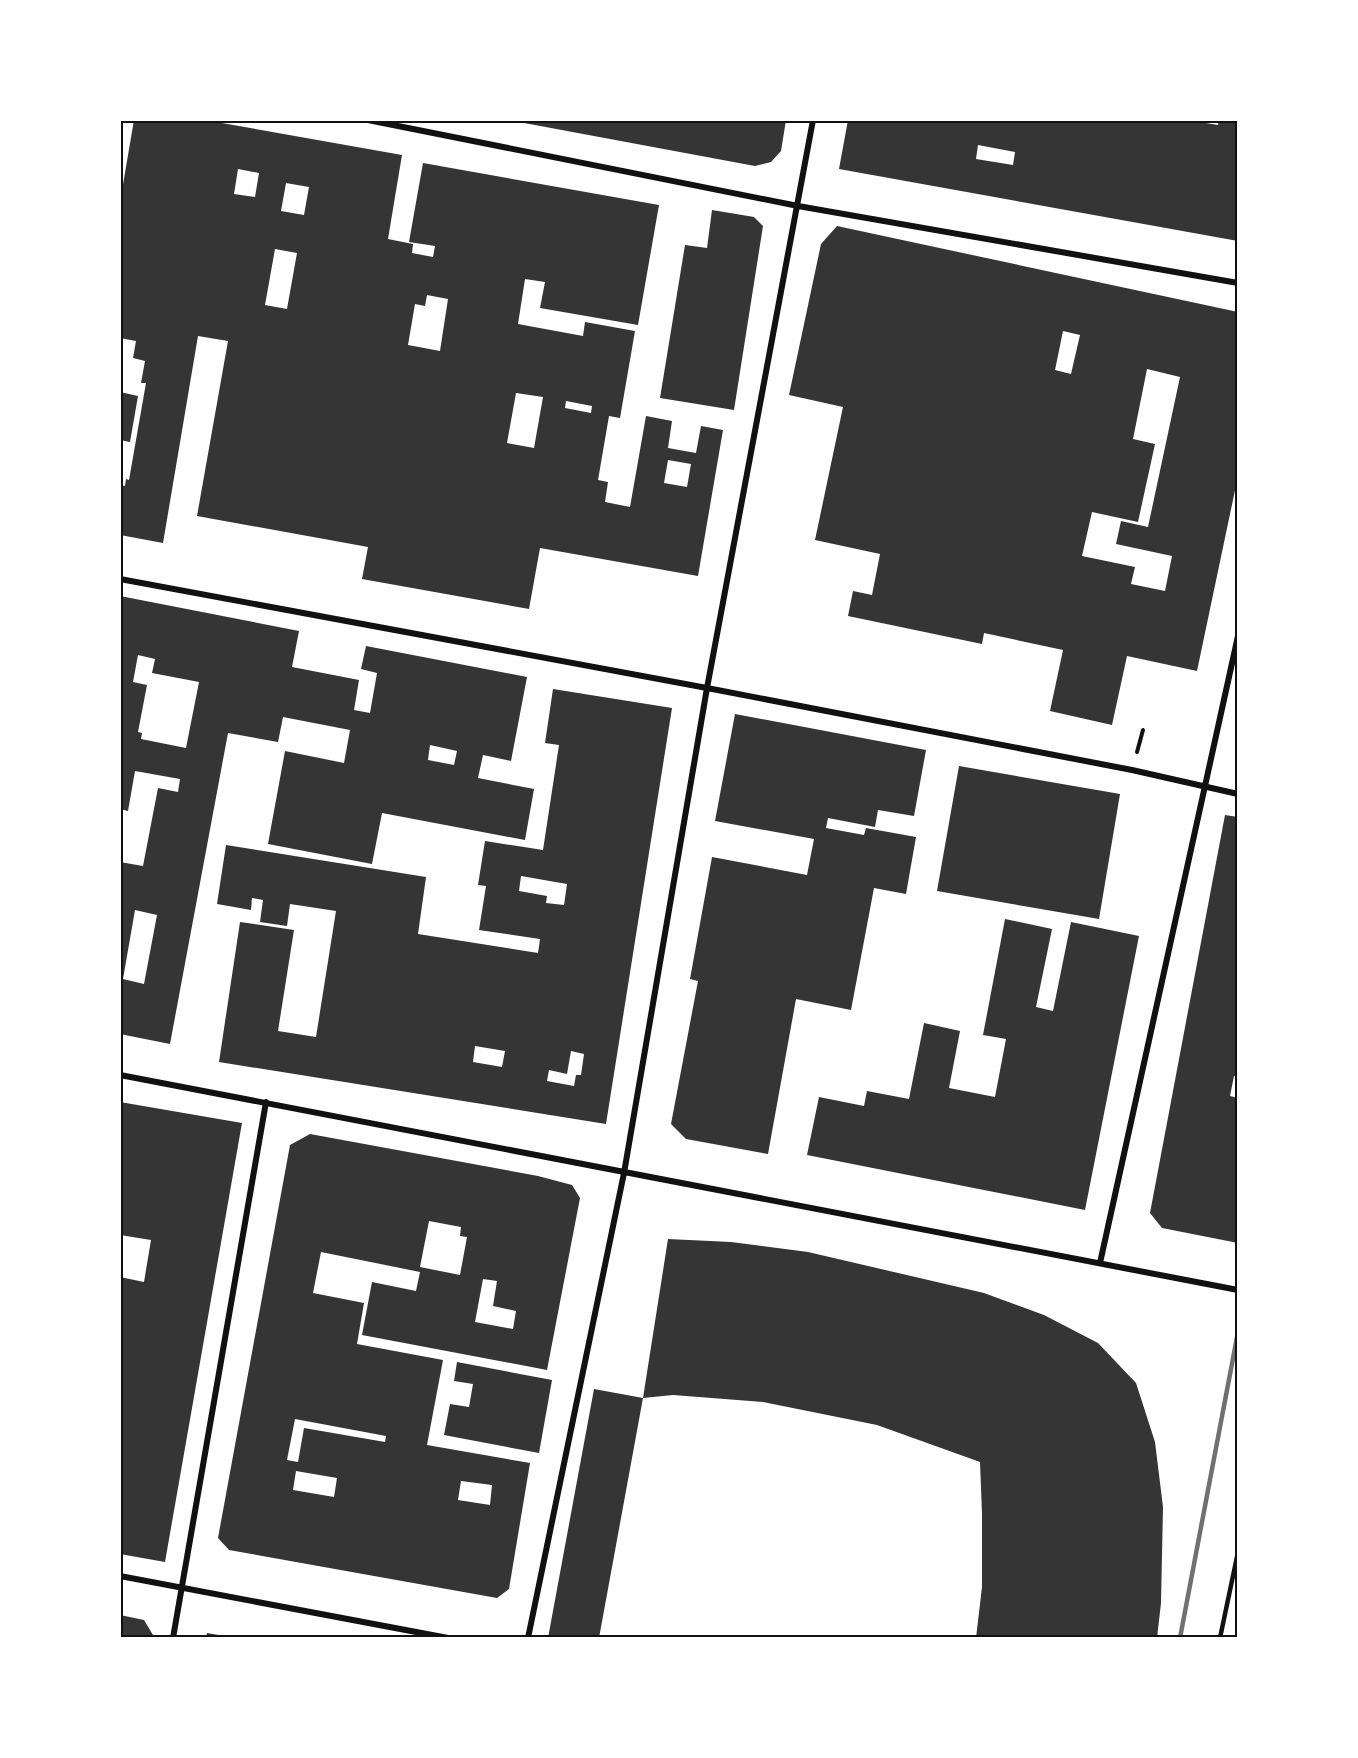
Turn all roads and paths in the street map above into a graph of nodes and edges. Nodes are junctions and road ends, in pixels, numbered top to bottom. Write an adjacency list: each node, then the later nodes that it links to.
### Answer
1 (368, 120): 3 (street)
2 (813, 120): 3 (street)
3 (798, 206): 4 (street); 7 (street)
4 (1238, 283)
5 (120, 579): 7 (street)
6 (1238, 636): 8 (street)
7 (707, 688): 8 (street); 12 (street)
8 (1204, 785): 9 (street); 13 (street)
9 (1238, 794)
10 (120, 1075): 11 (street)
11 (266, 1102): 12 (street); 17 (street)
12 (624, 1173): 13 (street); 20 (street)
13 (1100, 1263): 14 (street)
14 (1238, 1290)
15 (1238, 1552): 21 (lane)
16 (120, 1576): 17 (street)
17 (182, 1588): 18 (street); 19 (street)
18 (173, 1638)
19 (448, 1638)
20 (528, 1638)
21 (1220, 1638)

